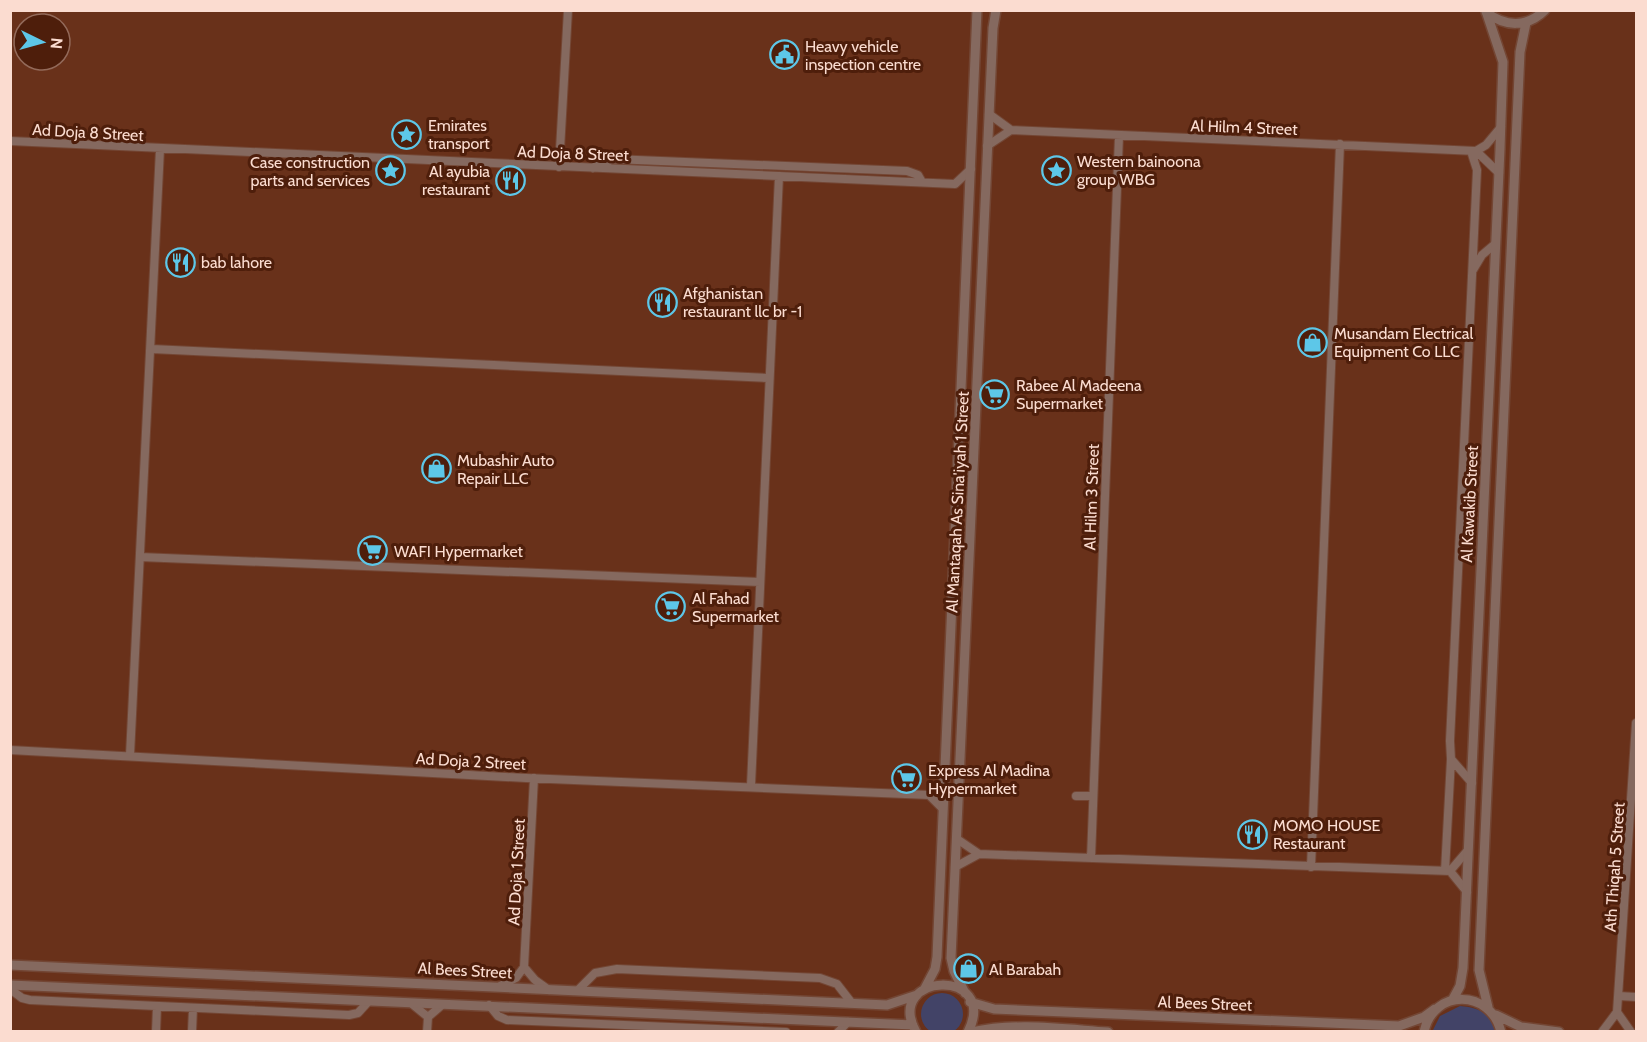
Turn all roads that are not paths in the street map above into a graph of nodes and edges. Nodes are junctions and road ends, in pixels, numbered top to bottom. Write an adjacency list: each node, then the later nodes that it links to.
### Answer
1 (568, 10): 16 (street)
2 (977, 10): 17 (street, Al Mantaqah As Sina'iyah 1 Street)
3 (996, 10): 7 (street, Al Mantaqah As Sina'iyah 1 Street)
4 (1486, 11): 6 (street); 8 (street, Al Kawakib Street)
5 (1547, 11): 6 (street)
6 (1526, 23): 72 (street, Al Kawakib Street)
7 (989, 114): 9 (street); 13 (street, Al Mantaqah As Sina'iyah 1 Street)
8 (1501, 127): 15 (street); 19 (street, Al Kawakib Street)
9 (1011, 130): 10 (street, Al Hilm 4 Street); 13 (street)
10 (1119, 136): 12 (street, Al Hilm 4 Street); 41 (street, Al Hilm 3 Street)
11 (10, 141): 14 (street, Ad Doja 8 Street)
12 (1340, 144): 15 (street, Al Hilm 4 Street); 48 (street)
13 (987, 146): 43 (street, Al Mantaqah As Sina'iyah 1 Street)
14 (160, 149): 16 (street, Ad Doja 8 Street); 26 (street)
15 (1473, 151): 19 (street); 25 (street)
16 (559, 166): 18 (street, Ad Doja 8 Street)
17 (972, 167): 22 (street); 23 (street, Al Mantaqah As Sina'iyah 1 Street)
18 (593, 168): 20 (street, Ad Doja 8 Street); 21 (street)
19 (1499, 173): 24 (street, Al Kawakib Street)
20 (779, 176): 21 (street, Ad Doja 8 Street); 27 (street)
21 (922, 182): 22 (street, Ad Doja 8 Street)
22 (955, 184): 23 (street)
23 (971, 201): 35 (street, Al Mantaqah As Sina'iyah 1 Street)
24 (1495, 244): 25 (street); 37 (street, Al Kawakib Street)
25 (1472, 271): 34 (street)
26 (152, 350): 27 (street); 28 (street)
27 (768, 378): 29 (street)
28 (140, 556): 29 (street); 33 (street)
29 (760, 582): 38 (street)
30 (1636, 723): 31 (street, Ath Thiqah 5 Street)
31 (1636, 743): 60 (street, Ath Thiqah 5 Street)
32 (10, 750): 33 (street, Ad Doja 2 Street)
33 (130, 755): 36 (street, Ad Doja 2 Street)
34 (1451, 759): 37 (street); 49 (street)
35 (945, 776): 39 (street); 42 (street, Al Mantaqah As Sina'iyah 1 Street)
36 (534, 778): 38 (street, Ad Doja 2 Street); 52 (street, Ad Doja 1 Street)
37 (1472, 783): 44 (street, Al Kawakib Street)
38 (751, 786): 39 (street, Ad Doja 2 Street)
39 (929, 795): 42 (street)
40 (1076, 796): 41 (street)
41 (1093, 796): 46 (street, Al Hilm 3 Street)
42 (943, 809): 55 (street, Al Mantaqah As Sina'iyah 1 Street)
43 (957, 839): 45 (street); 47 (street, Al Mantaqah As Sina'iyah 1 Street)
44 (1468, 850): 49 (street); 50 (street, Al Kawakib Street)
45 (979, 854): 46 (street); 47 (street)
46 (1091, 858): 48 (street)
47 (955, 867): 58 (street, Al Mantaqah As Sina'iyah 1 Street)
48 (1311, 867): 49 (street)
49 (1447, 871): 50 (street)
50 (1467, 892): 62 (street, Al Kawakib Street)
51 (10, 965): 54 (street, Al Bees Street)
52 (524, 967): 54 (street); 56 (street)
53 (10, 987): 63 (street, Al Bees Street); 69 (street)
54 (499, 987): 56 (street, Al Bees Street)
55 (925, 988): 58 (street); 59 (street)
56 (549, 990): 57 (street, Al Bees Street)
57 (578, 990): 64 (street, Al Bees Street); 64 (street)
58 (965, 993): 65 (street, Al Mantaqah As Sina'iyah 1 Street)
59 (917, 995): 64 (street, Al Bees Street); 76 (street)
60 (1618, 996): 61 (street); 73 (street, Ath Thiqah 5 Street)
61 (1636, 997)
62 (1453, 999): 71 (street, Al Bees Street); 72 (street)
63 (368, 1002): 66 (street, Al Bees Street); 70 (street)
64 (851, 1002)
65 (970, 1002): 71 (street, Al Bees Street); 84 (street)
66 (412, 1004): 67 (street, Al Bees Street); 74 (street)
67 (442, 1005): 68 (street, Al Bees Street); 74 (street)
68 (489, 1005): 75 (street, Al Bees Street); 77 (street)
69 (157, 1006): 70 (street); 79 (street)
70 (193, 1008): 80 (street)
71 (1435, 1009): 87 (street)
72 (1491, 1011): 88 (street, Al Kawakib Street); 89 (street)
73 (1617, 1012): 90 (street); 91 (street)
74 (428, 1017): 81 (street)
75 (848, 1022): 76 (street, Al Bees Street); 83 (street)
76 (914, 1028)
77 (683, 1029): 82 (street)
78 (1033, 1030): 85 (street); 86 (street)
79 (156, 1032)
80 (192, 1032)
81 (427, 1032)
82 (786, 1032)
83 (838, 1032)
84 (968, 1032)
85 (972, 1032)
86 (1108, 1032)
87 (1424, 1032)
88 (1501, 1032)
89 (1559, 1032)
90 (1602, 1032)
91 (1631, 1032)

